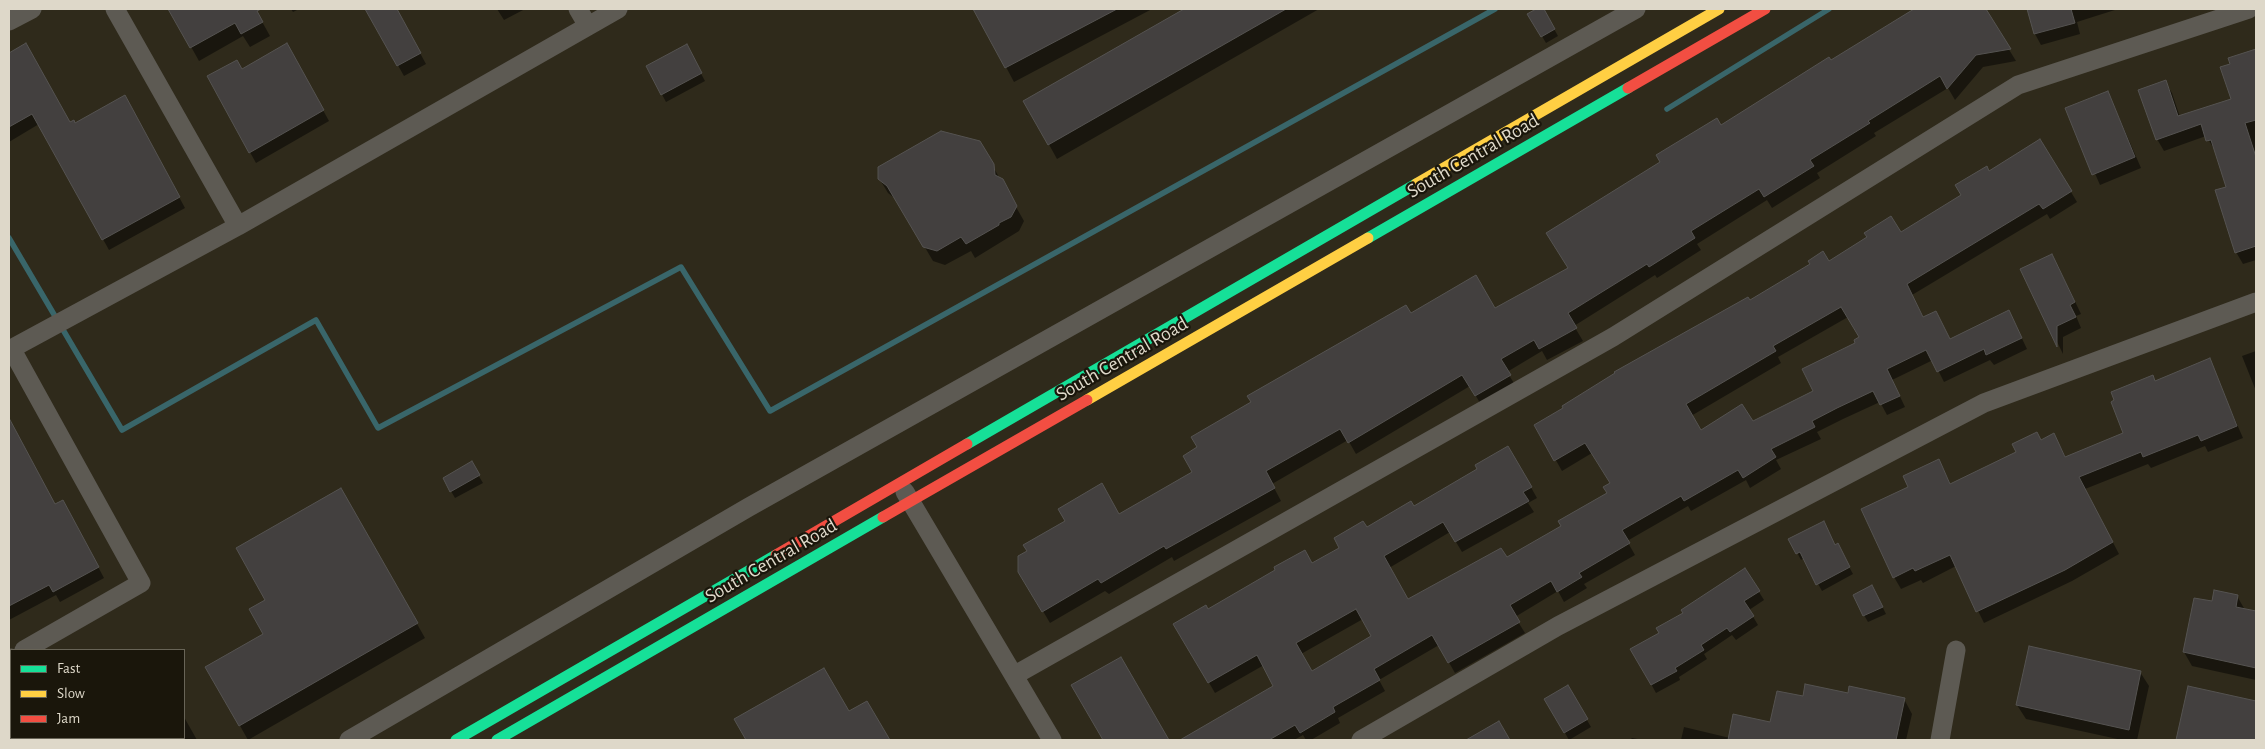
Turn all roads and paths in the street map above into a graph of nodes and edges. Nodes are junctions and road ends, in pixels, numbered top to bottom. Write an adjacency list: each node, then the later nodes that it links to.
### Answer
1 (115, 9): 9 (street)
2 (578, 9): 8 (street)
3 (618, 9): 8 (street)
4 (1636, 9): 17 (street)
5 (1719, 9): 12 (main road, South Central Road)
6 (1766, 9): 13 (main road, South Central Road)
7 (2249, 9): 16 (street)
8 (588, 26): 9 (street)
9 (238, 226): 11 (street)
10 (2256, 302): 21 (street)
11 (14, 347): 14 (street)
12 (900, 482): 13 (street); 18 (main road, South Central Road)
13 (911, 502): 16 (street); 19 (main road, South Central Road)
14 (26, 649)
15 (1956, 650): 22 (street)
16 (1015, 675): 20 (street)
17 (349, 740)
18 (456, 740)
19 (497, 740)
20 (1052, 740)
21 (1361, 740)
22 (1940, 740)

